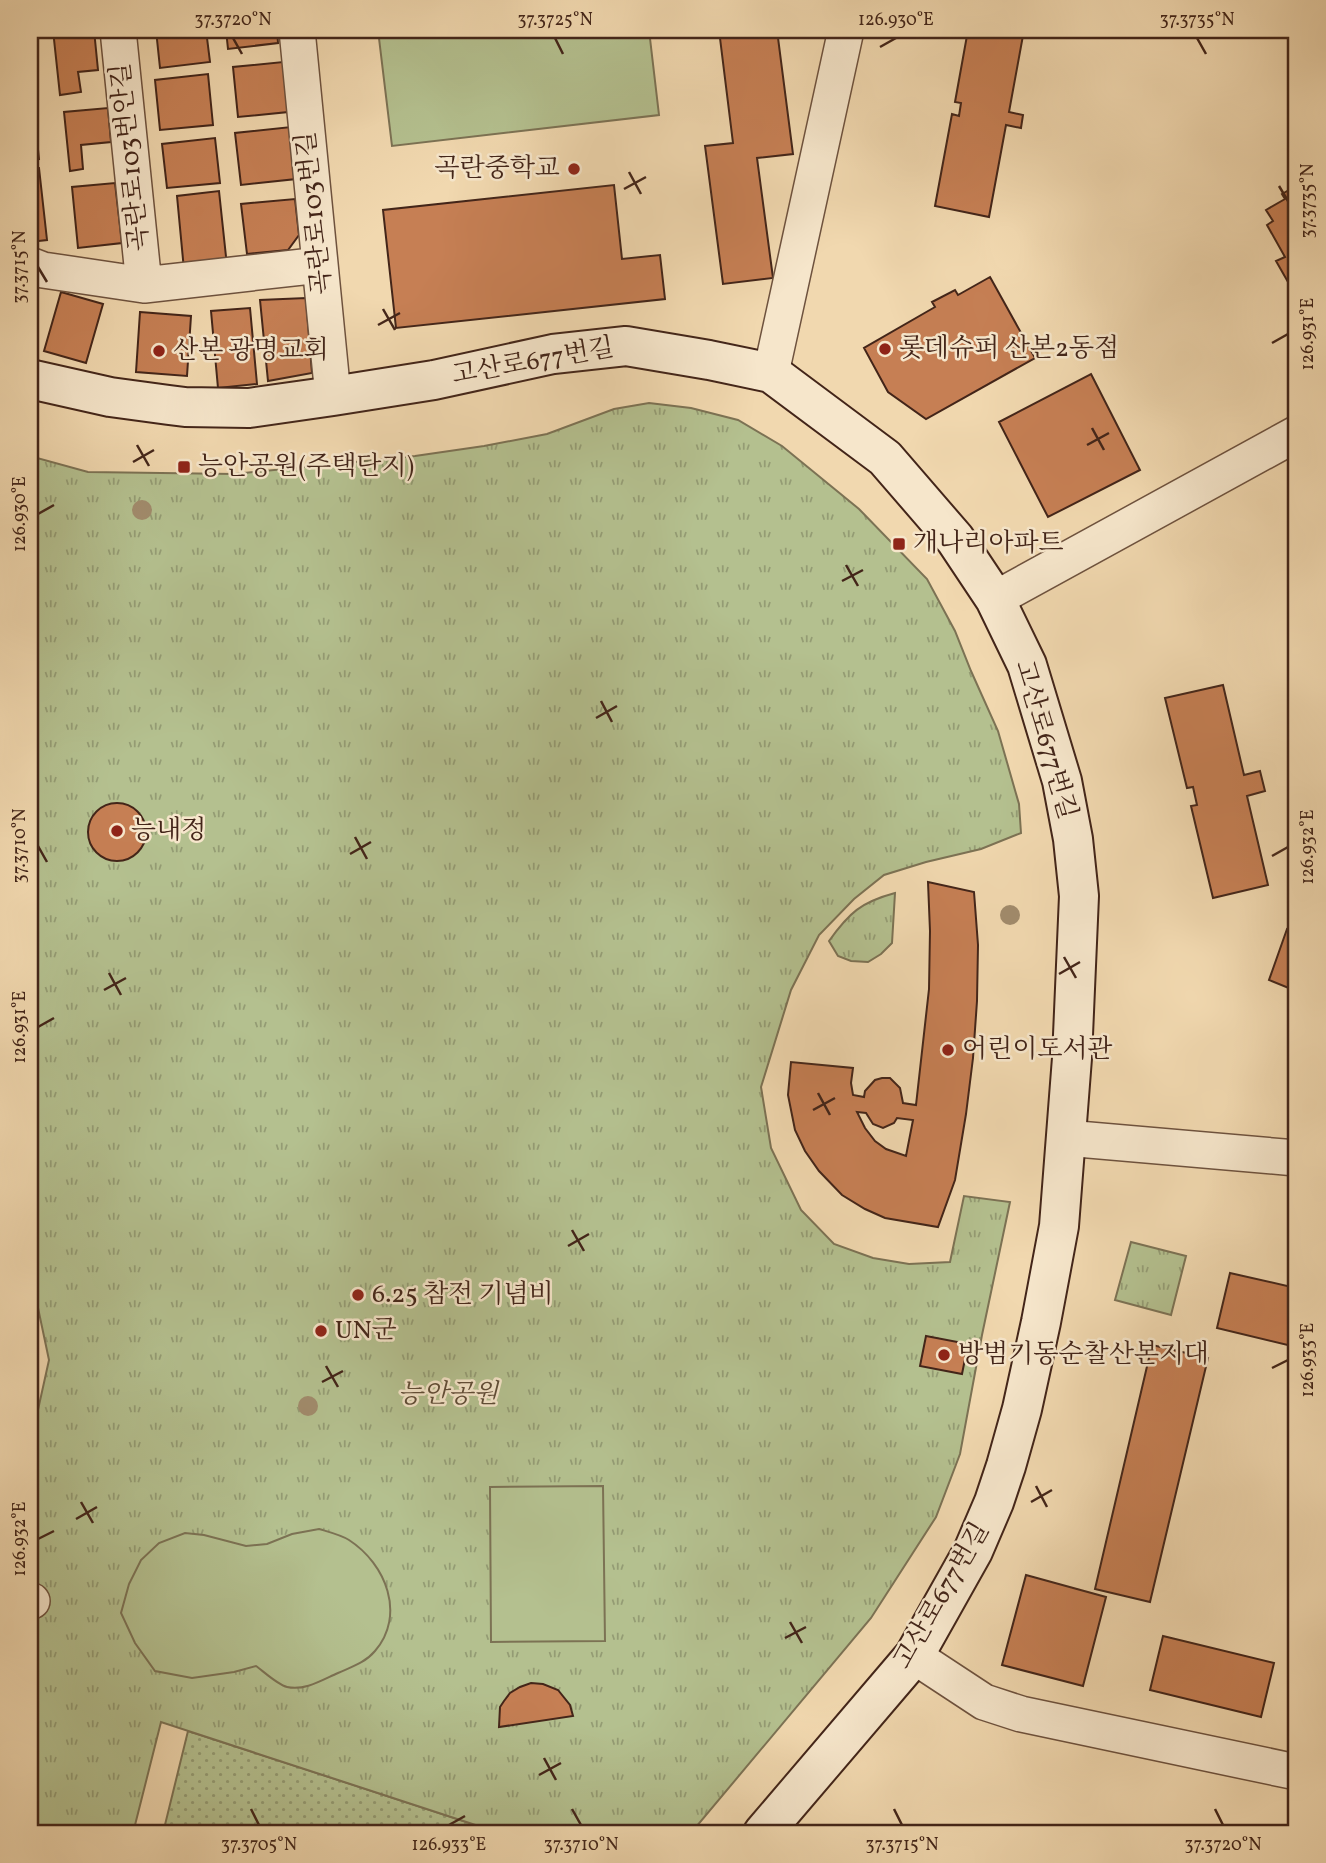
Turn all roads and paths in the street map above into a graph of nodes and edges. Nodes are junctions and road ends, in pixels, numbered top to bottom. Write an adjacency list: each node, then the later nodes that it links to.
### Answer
1 (118, 30): 6 (street, 곡란로103번안길)
2 (297, 30): 5 (street, 곡란로103번길)
3 (846, 30): 7 (street)
4 (30, 265): 6 (street, 곡란로103번안길)
5 (320, 265): 6 (street, 곡란로103번안길); 9 (street, 곡란로103번길)
6 (144, 285)
7 (771, 373): 9 (street, 고산로677번길); 11 (street, 고산로677번길)
8 (30, 379): 9 (street, 고산로677번길)
9 (333, 396)
10 (1296, 433): 11 (street)
11 (995, 599): 12 (street, 고산로677번길)
12 (1066, 1138): 13 (street); 14 (street, 고산로677번길)
13 (1296, 1158)
14 (914, 1656): 15 (street); 16 (street, 고산로677번길)
15 (1296, 1772)
16 (762, 1833)

